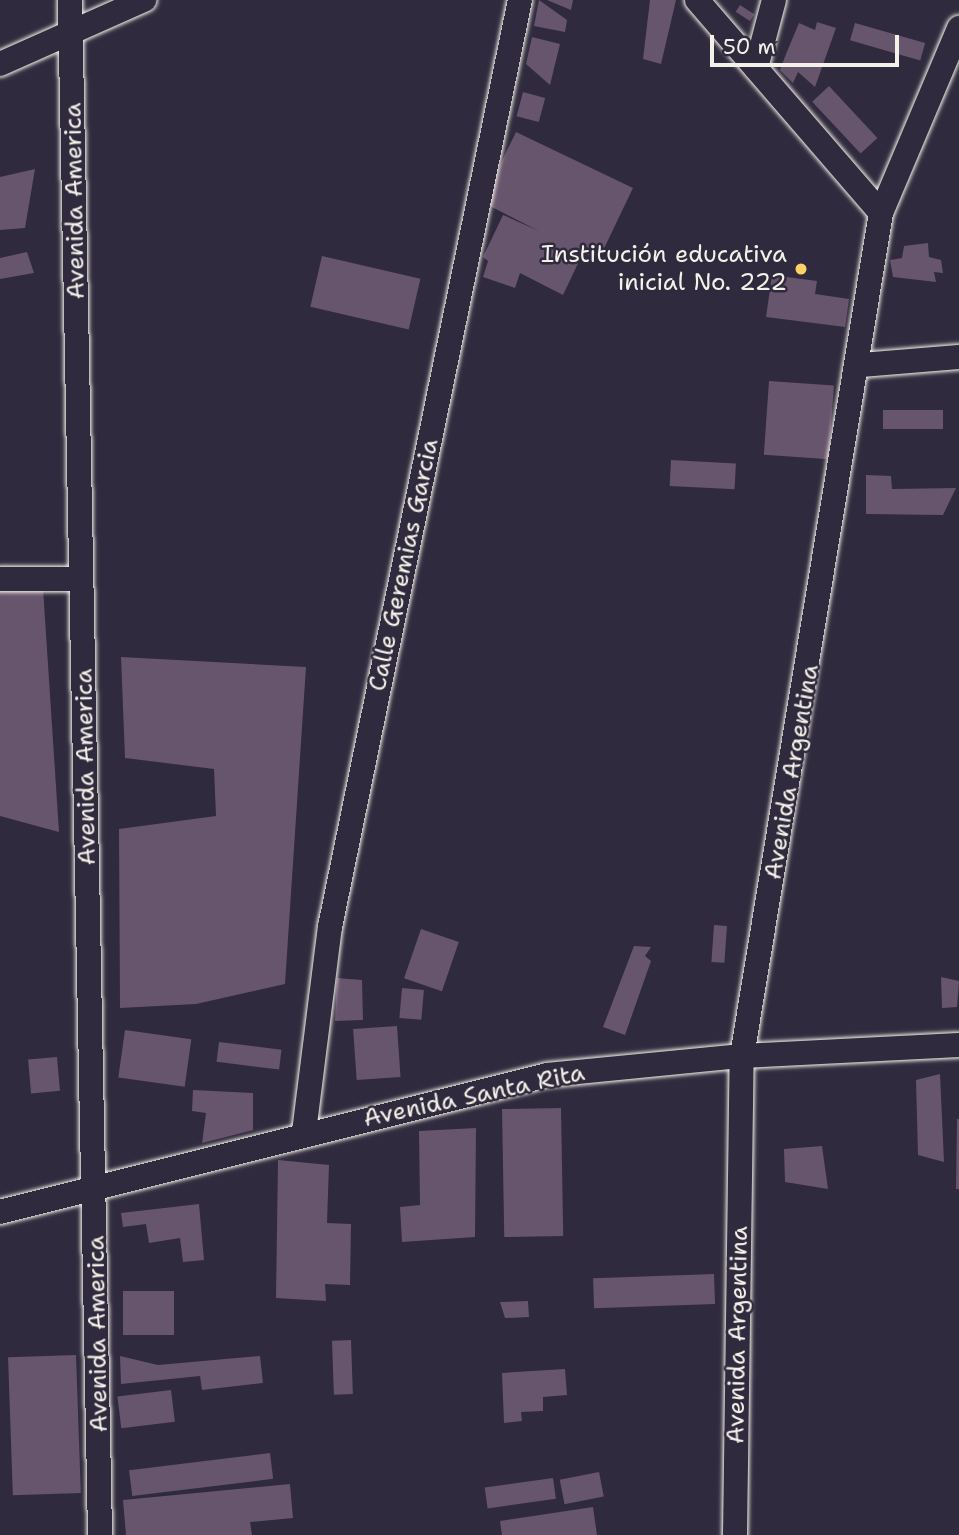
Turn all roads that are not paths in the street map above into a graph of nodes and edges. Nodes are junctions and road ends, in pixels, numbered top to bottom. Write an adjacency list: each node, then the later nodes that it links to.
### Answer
1 (70, 0): 7 (street, Avenida America)
2 (144, 0): 7 (street)
3 (520, 0): 17 (street, Calle Geremias Garcia)
4 (697, 0): 9 (street)
5 (774, 0): 9 (street)
6 (959, 28): 10 (street, Avenida Argentina)
7 (72, 32): 8 (street); 14 (street, Avenida America)
8 (0, 64)
9 (756, 68): 10 (street)
10 (881, 213): 12 (street, Avenida Argentina)
11 (959, 357): 12 (street)
12 (861, 365): 16 (street, Avenida Argentina)
13 (0, 579): 14 (street)
14 (81, 579): 18 (street, Avenida America)
15 (959, 1045): 16 (street, Avenida Santa Rita)
16 (742, 1056): 17 (street, Avenida Santa Rita); 21 (street, Avenida Argentina)
17 (304, 1132): 18 (street, Avenida Santa Rita)
18 (96, 1189): 19 (street, Avenida Santa Rita); 20 (street, Avenida America)
19 (0, 1212)
20 (100, 1535)
21 (735, 1535)

